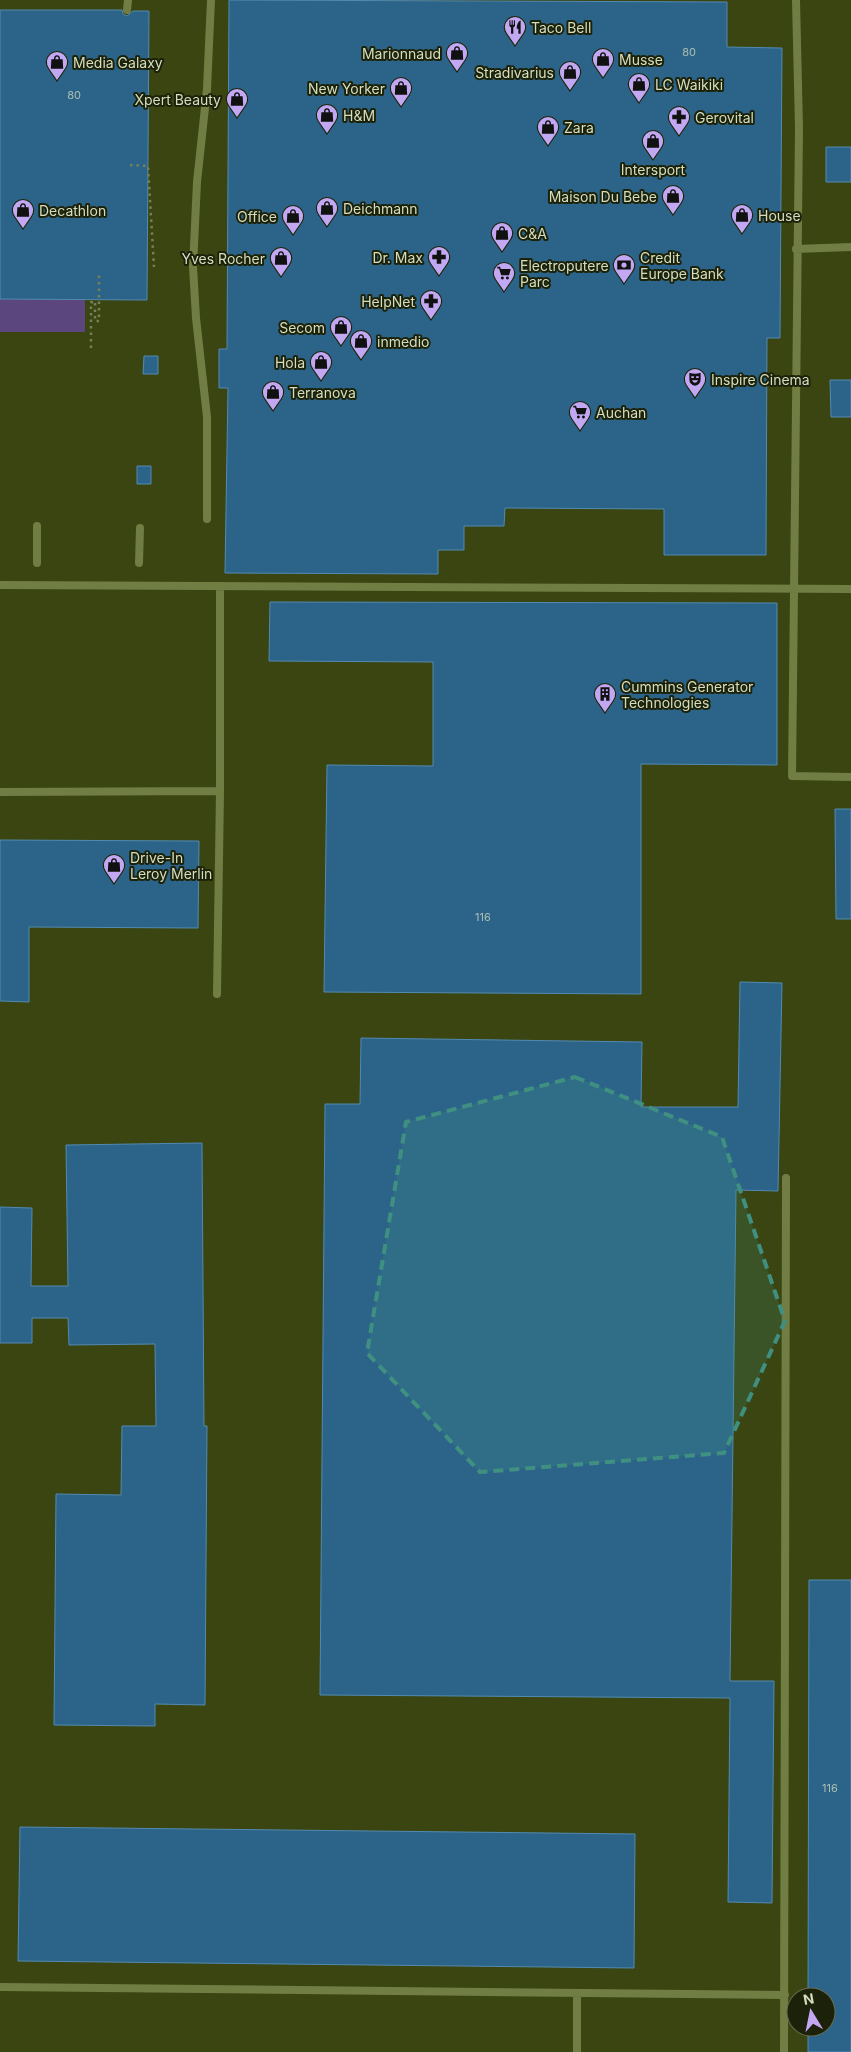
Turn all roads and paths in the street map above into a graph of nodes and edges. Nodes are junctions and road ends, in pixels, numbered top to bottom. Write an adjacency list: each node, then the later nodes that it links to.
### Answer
1 (128, 0): 4 (lane)
2 (211, 0): 11 (lane)
3 (796, 0): 7 (lane)
4 (127, 10)
5 (130, 166): 8 (path)
6 (851, 247): 7 (lane)
7 (796, 249): 18 (lane)
8 (154, 267)
9 (99, 273): 10 (path)
10 (91, 348)
11 (207, 519)
12 (37, 526): 14 (lane)
13 (140, 528): 15 (lane)
14 (37, 563)
15 (139, 563)
16 (0, 584): 17 (lane)
17 (220, 586): 18 (lane); 21 (lane)
18 (793, 588): 19 (lane); 20 (lane)
19 (851, 589)
20 (851, 777)
21 (220, 791): 22 (lane); 23 (lane)
22 (0, 792)
23 (217, 994)
24 (786, 1178): 27 (lane)
25 (0, 1987): 26 (lane)
26 (577, 1993): 27 (lane); 28 (lane)
27 (785, 1995): 29 (lane)
28 (577, 2052)
29 (784, 2052)

